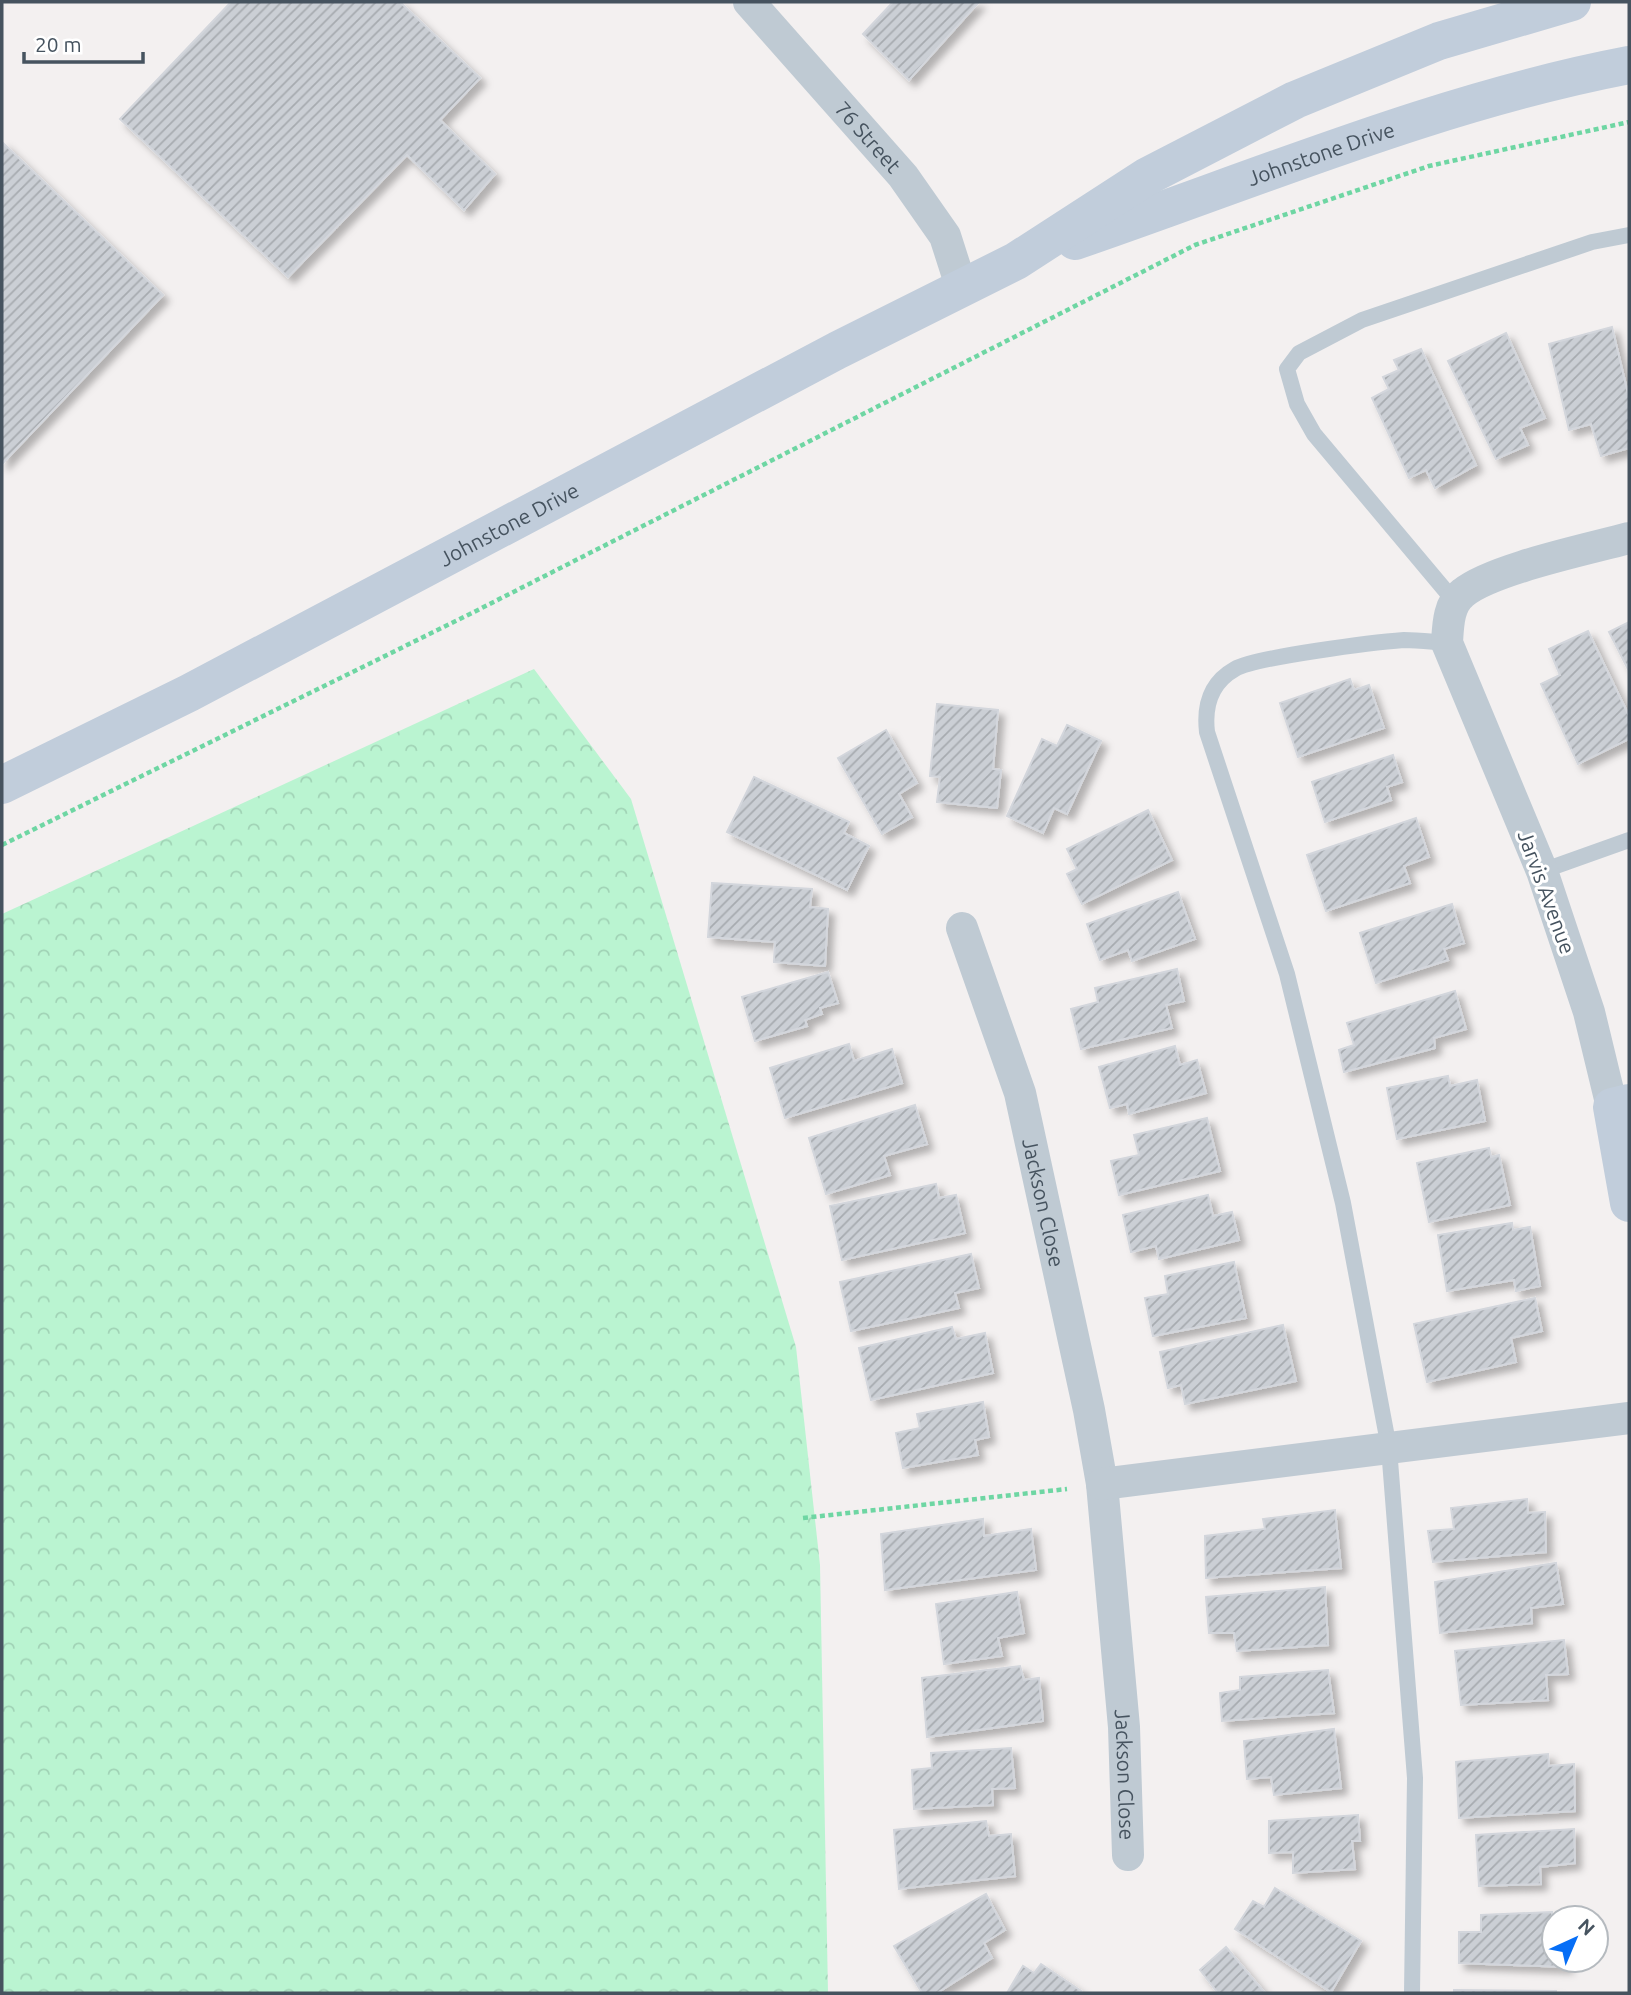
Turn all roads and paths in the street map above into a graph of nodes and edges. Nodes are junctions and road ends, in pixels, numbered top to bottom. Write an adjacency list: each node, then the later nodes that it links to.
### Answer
1 (749, 2): 7 (street, 76 Street)
2 (1572, 2): 6 (main road, Johnstone Drive)
3 (1629, 65): 6 (main road, Johnstone Drive)
4 (1629, 122): 13 (path)
5 (1629, 235): 9 (lane)
6 (1016, 261): 7 (main road, Johnstone Drive)
7 (962, 289): 11 (main road, Johnstone Drive)
8 (1629, 538): 9 (street)
9 (1459, 597): 10 (street)
10 (1447, 643): 14 (street, Jarvis Avenue); 19 (lane)
11 (2, 785)
12 (1629, 840): 14 (lane)
13 (2, 845)
14 (1542, 871): 16 (street, Jarvis Avenue)
15 (962, 928): 20 (street, Jackson Close)
16 (1620, 1105): 17 (main road, Jarvis Avenue)
17 (1629, 1203)
18 (1629, 1418): 19 (street)
19 (1389, 1448): 20 (street); 23 (lane)
20 (1102, 1485): 21 (path); 22 (street, Jackson Close)
21 (803, 1518)
22 (1128, 1855)
23 (1412, 1993)

